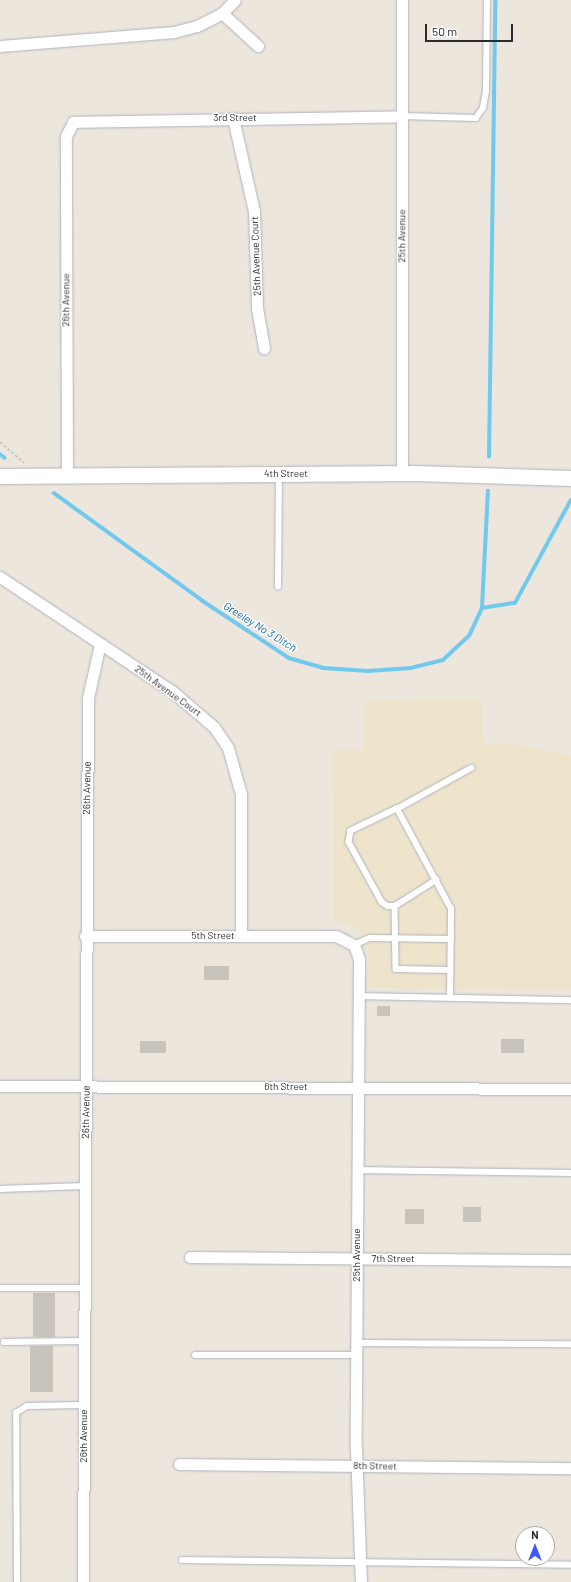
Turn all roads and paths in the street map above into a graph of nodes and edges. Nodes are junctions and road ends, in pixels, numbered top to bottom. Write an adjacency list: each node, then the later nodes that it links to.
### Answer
1 (235, 0): 4 (street)
2 (402, 0): 7 (street, 25th Avenue)
3 (487, 0): 7 (lane)
4 (222, 13): 5 (street); 6 (street)
5 (0, 46)
6 (258, 46)
7 (402, 116): 8 (street, 3rd Street); 13 (street, 25th Avenue)
8 (233, 118): 9 (street, 3rd Street); 10 (street, 25th Avenue Court)
9 (70, 127): 15 (street, 26th Avenue)
10 (264, 348)
11 (0, 442): 12 (path)
12 (23, 459)
13 (402, 473): 14 (main road, 4th Street); 17 (main road, 4th Street)
14 (279, 474): 15 (main road, 4th Street); 19 (lane)
15 (67, 475): 16 (main road, 4th Street)
16 (0, 476)
17 (571, 478)
18 (0, 577): 20 (street, 25th Avenue Court)
19 (278, 587)
20 (100, 644): 25 (street, 26th Avenue); 26 (street, 25th Avenue Court)
21 (472, 768): 22 (lane)
22 (397, 809): 23 (lane); 24 (lane)
23 (436, 880): 24 (lane); 28 (lane)
24 (395, 906): 27 (lane)
25 (85, 936): 26 (street, 5th Street); 35 (street, 26th Avenue)
26 (241, 936): 29 (street, 5th Street)
27 (395, 938): 28 (lane); 29 (lane); 30 (lane)
28 (451, 939): 30 (lane)
29 (354, 945): 31 (street, 25th Avenue)
30 (450, 970): 32 (lane)
31 (358, 996): 32 (lane); 36 (street, 25th Avenue)
32 (450, 997): 33 (lane)
33 (571, 1000)
34 (0, 1086): 35 (street, 6th Street)
35 (86, 1086): 36 (street, 6th Street); 40 (street, 26th Avenue)
36 (358, 1087): 37 (street, 6th Street); 38 (street, 25th Avenue)
37 (571, 1089)
38 (357, 1170): 39 (lane); 43 (street, 25th Avenue)
39 (571, 1173)
40 (84, 1186): 41 (lane); 46 (street, 26th Avenue)
41 (0, 1189)
42 (190, 1257): 43 (street, 7th Street)
43 (356, 1259): 44 (street, 7th Street); 49 (street, 25th Avenue)
44 (571, 1260)
45 (1, 1288): 46 (lane)
46 (85, 1288): 47 (street, 26th Avenue)
47 (83, 1341): 48 (lane); 53 (street, 26th Avenue)
48 (4, 1342)
49 (356, 1343): 50 (lane); 52 (street, 25th Avenue)
50 (571, 1344)
51 (195, 1355): 52 (lane)
52 (356, 1355): 55 (street, 25th Avenue)
53 (84, 1405): 60 (lane); 61 (street, 26th Avenue)
54 (178, 1464): 55 (street, 8th Street)
55 (357, 1466): 56 (street, 8th Street); 58 (street, 25th Avenue)
56 (571, 1468)
57 (182, 1560): 58 (lane)
58 (361, 1565): 59 (lane); 62 (street, 25th Avenue)
59 (571, 1565)
60 (17, 1582)
61 (83, 1582)
62 (361, 1582)

